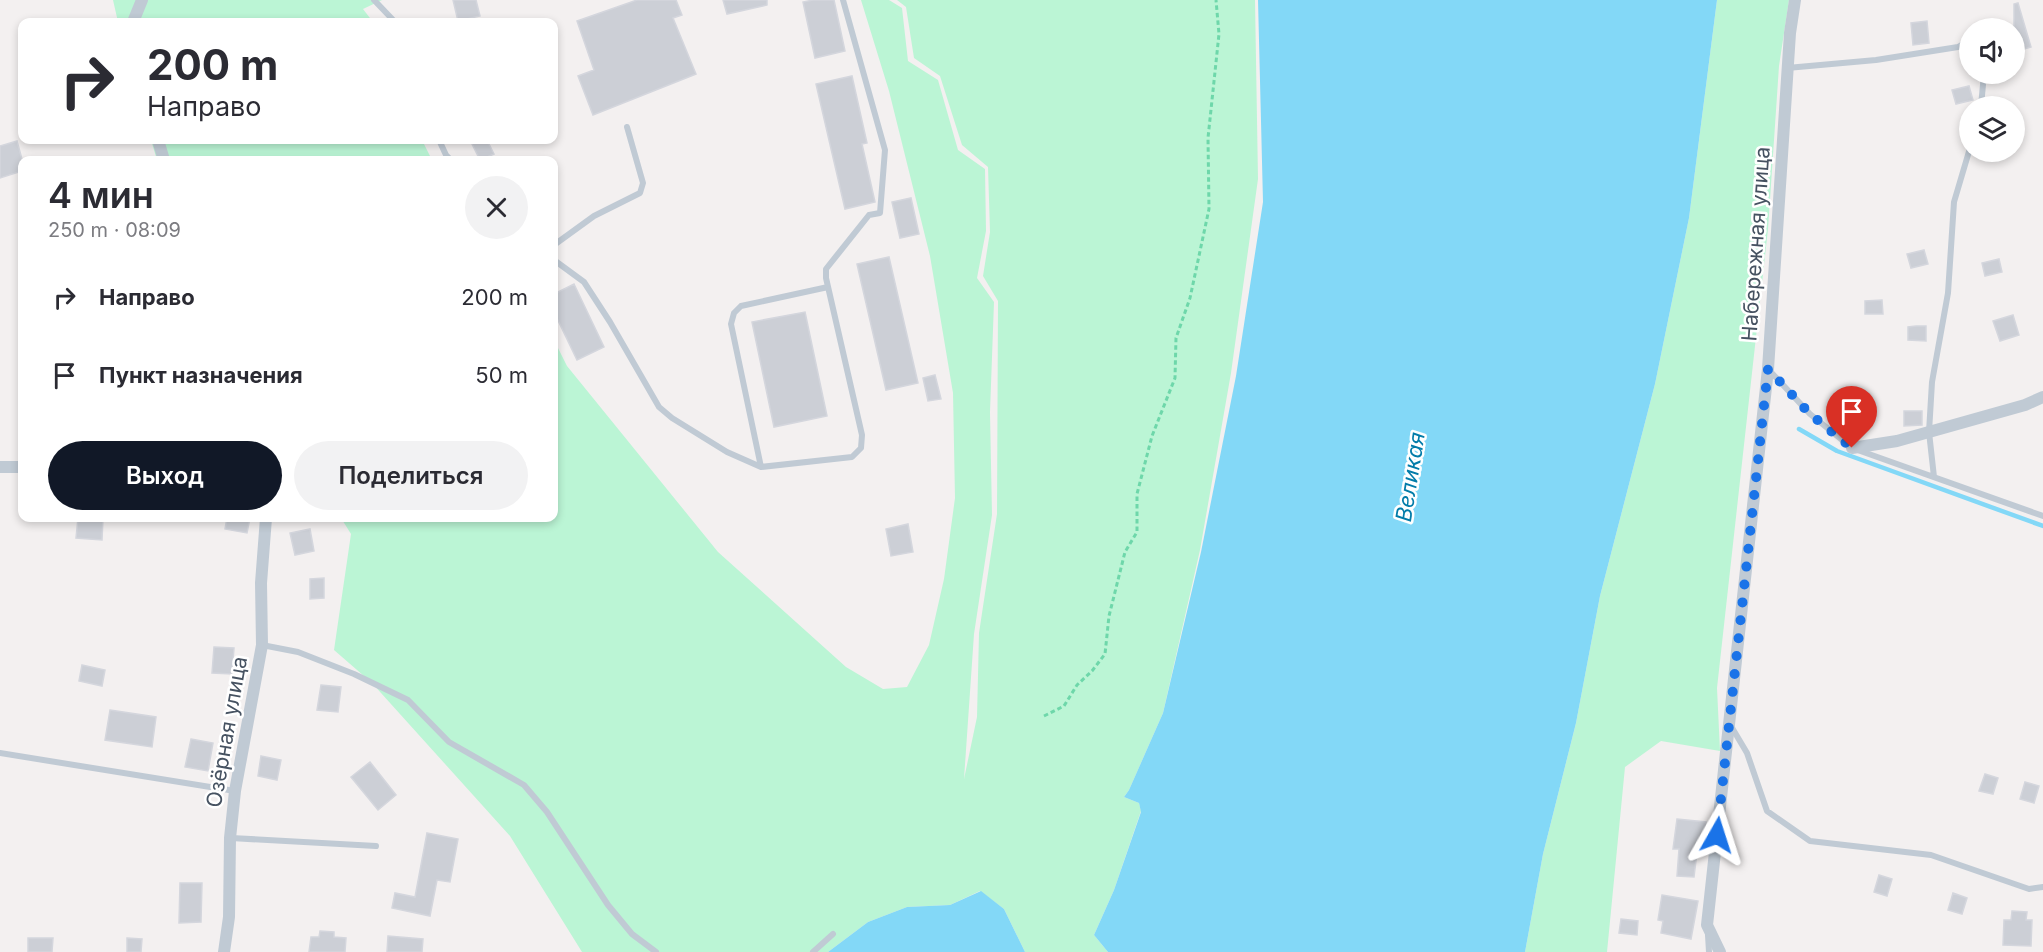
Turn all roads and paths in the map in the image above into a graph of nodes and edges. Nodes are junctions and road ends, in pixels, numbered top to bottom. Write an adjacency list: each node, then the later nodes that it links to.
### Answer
1 (142, 0): 6 (street)
2 (374, 0): 7 (lane)
3 (843, 0): 14 (lane)
4 (1216, 0): 26 (path)
5 (1795, 0): 9 (street, Набережная улица)
6 (135, 18)
7 (391, 18)
8 (1959, 46): 9 (lane)
9 (1787, 68): 15 (street, Набережная улица)
10 (627, 127): 12 (lane)
11 (1966, 162): 17 (lane)
12 (558, 242)
13 (558, 263): 19 (lane)
14 (828, 287): 19 (lane); 19 (lane)
15 (1768, 369): 18 (lane); 27 (street, Набережная улица)
16 (2043, 397): 17 (street)
17 (1929, 432): 18 (street); 22 (lane)
18 (1852, 448): 22 (lane)
19 (761, 466)
20 (0, 467): 21 (street)
21 (18, 467)
22 (1934, 477): 23 (lane)
23 (2043, 516)
24 (266, 522): 25 (street, Озёрная улица)
25 (262, 645): 29 (street, Озёрная улица); 36 (lane)
26 (1044, 716)
27 (1729, 723): 32 (lane); 33 (street, Набережная улица)
28 (0, 753): 29 (lane)
29 (235, 791): 30 (street, Озёрная улица)
30 (230, 838): 31 (lane); 35 (street, Озёрная улица)
31 (376, 846)
32 (2043, 887)
33 (1707, 925): 38 (lane); 39 (street)
34 (833, 934): 37 (lane)
35 (224, 952)
36 (656, 952)
37 (813, 952)
38 (1709, 952)
39 (1720, 952)

